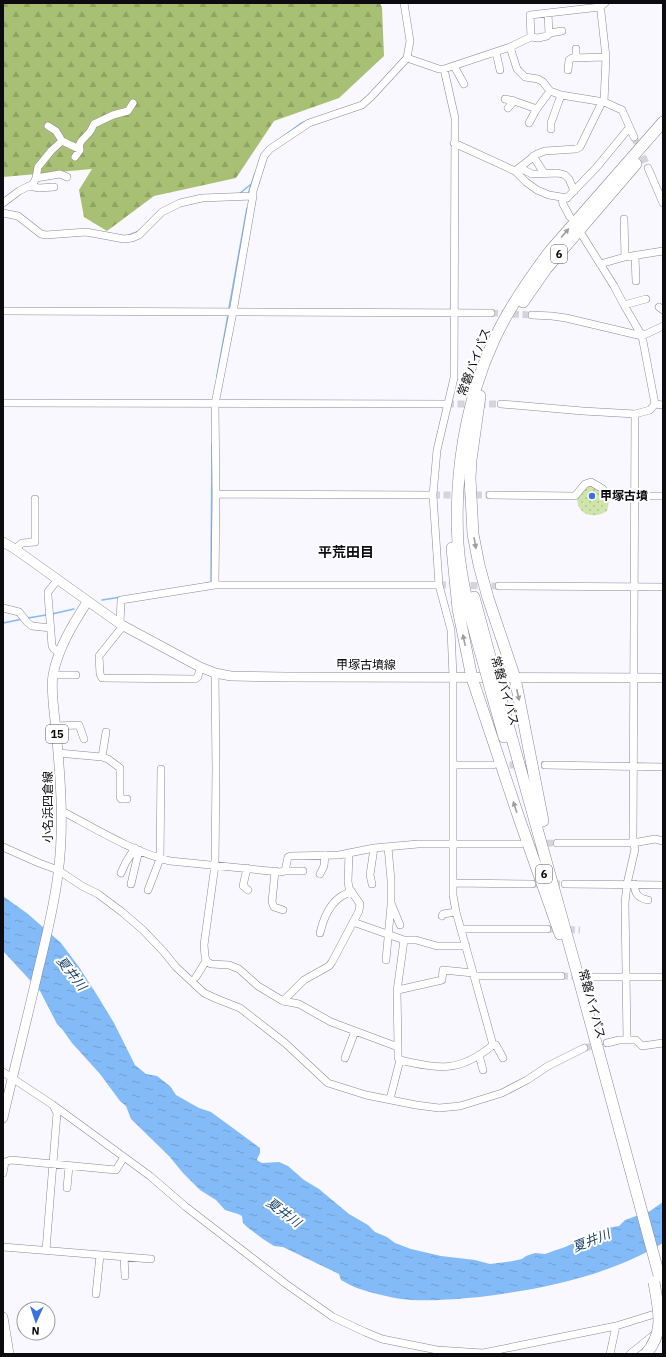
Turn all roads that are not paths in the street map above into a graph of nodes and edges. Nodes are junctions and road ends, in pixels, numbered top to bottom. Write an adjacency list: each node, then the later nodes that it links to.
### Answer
1 (404, 3): 11 (street)
2 (601, 4): 3 (street); 10 (street)
3 (548, 12): 5 (street); 6 (street)
4 (562, 31): 5 (street)
5 (549, 34): 6 (street)
6 (531, 37): 7 (street)
7 (510, 47): 9 (street); 18 (street)
8 (576, 49): 12 (street)
9 (496, 52): 13 (street); 15 (street)
10 (606, 57): 12 (street); 22 (street)
11 (407, 58): 14 (street); 46 (street)
12 (576, 58): 16 (street)
13 (454, 66): 14 (street); 17 (street)
14 (444, 69): 34 (street)
15 (500, 70)
16 (568, 70)
17 (464, 84)
18 (550, 91): 19 (street); 25 (street)
19 (560, 95): 22 (street); 30 (street)
20 (505, 99): 21 (street)
21 (514, 101): 24 (street); 25 (street)
22 (603, 102): 29 (street); 36 (street)
23 (133, 103): 35 (street)
24 (508, 108)
25 (537, 109): 27 (street)
26 (663, 122): 68 (highway, 常磐バイパス / 6, one-way to 26)
27 (529, 123)
28 (48, 126): 33 (street)
29 (629, 128): 32 (street); 45 (street)
30 (552, 129)
31 (663, 132): 69 (highway, 常磐バイパス / 6)
32 (634, 137)
33 (62, 141): 35 (street); 42 (street)
34 (454, 143): 39 (street); 63 (street)
35 (79, 148): 37 (street)
36 (533, 156): 39 (street); 40 (street)
37 (75, 158)
38 (648, 168): 49 (street)
39 (517, 169): 40 (street); 47 (street)
40 (544, 173): 45 (street)
41 (67, 177): 42 (street)
42 (36, 178): 43 (street)
43 (29, 186): 44 (street); 48 (street)
44 (54, 187)
45 (574, 191): 47 (street)
46 (249, 196): 50 (street); 62 (street)
47 (567, 198): 51 (street)
48 (3, 203)
49 (663, 203)
50 (3, 213)
51 (570, 217)
52 (624, 219): 56 (street)
53 (582, 235): 57 (street)
54 (663, 251): 55 (street)
55 (635, 256): 56 (street); 58 (street)
56 (625, 257): 57 (street)
57 (600, 264): 60 (street)
58 (636, 281)
59 (646, 299): 60 (street)
60 (624, 305): 67 (street)
61 (3, 312): 62 (street)
62 (233, 312): 63 (street); 71 (street)
63 (454, 313): 64 (street); 72 (street)
64 (491, 313)
65 (532, 315): 67 (street)
66 (663, 326): 67 (street)
67 (642, 336): 74 (street)
68 (481, 373): 96 (highway, 常磐バイパス / 6); 102 (highway, one-way to 68)
69 (480, 393): 96 (highway, 常磐バイパス / 6); 103 (highway, one-way to 103)
70 (3, 403): 71 (street)
71 (213, 404): 72 (street); 77 (street)
72 (447, 404): 78 (street)
73 (501, 404): 76 (street)
74 (655, 404): 75 (street); 76 (street)
75 (663, 406)
76 (635, 414): 80 (street)
77 (216, 494): 78 (street); 86 (street)
78 (433, 495): 87 (street)
79 (490, 495): 80 (street)
80 (634, 496): 81 (street); 89 (street)
81 (663, 496)
82 (35, 499): 84 (street)
83 (3, 542): 84 (main road)
84 (15, 549): 85 (main road)
85 (58, 579): 91 (main road); 94 (street)
86 (215, 585): 87 (street); 93 (street)
87 (439, 585): 101 (street)
88 (499, 586): 89 (street)
89 (635, 587): 90 (street); 105 (street)
90 (663, 587)
91 (87, 602): 93 (main road, 甲塚古墳線); 95 (main road, 小名浜四倉線 / 15)
92 (3, 608): 94 (street)
93 (122, 625): 97 (main road, 甲塚古墳線); 97 (street)
94 (51, 628): 95 (street)
95 (60, 652): 100 (main road, 小名浜四倉線 / 15)
96 (488, 665): 106 (highway, 常磐バイパス / 6, bridge)
97 (200, 667): 98 (main road, 甲塚古墳線)
98 (215, 673): 101 (main road, 甲塚古墳線); 132 (street)
99 (76, 674): 100 (street)
100 (53, 675): 107 (main road, 小名浜四倉線 / 15)
101 (453, 677): 102 (main road, 甲塚古墳線); 112 (street)
102 (472, 678): 103 (main road, 甲塚古墳線); 161 (highway, one-way to 102)
103 (514, 678): 105 (main road, 甲塚古墳線); 168 (highway, one-way to 168)
104 (663, 678): 105 (main road, 甲塚古墳線)
105 (633, 679): 115 (street)
106 (495, 692): 161 (highway, 常磐バイパス / 6); 168 (highway, 常磐バイパス / 6)
107 (56, 726): 109 (street); 110 (main road, 小名浜四倉線 / 15)
108 (106, 732): 111 (street)
109 (84, 739)
110 (58, 753): 111 (street); 119 (main road, 小名浜四倉線 / 15)
111 (102, 756): 118 (street)
112 (454, 765): 113 (street); 121 (street)
113 (493, 765)
114 (544, 765): 115 (street)
115 (633, 766): 116 (street); 123 (street)
116 (663, 767)
117 (161, 769): 131 (street)
118 (127, 799)
119 (62, 811): 128 (street); 137 (main road, 小名浜四倉線 / 15)
120 (663, 840): 123 (street)
121 (453, 843): 124 (street); 126 (street); 140 (street)
122 (557, 843): 123 (street)
123 (633, 843): 145 (street)
124 (520, 844)
125 (3, 847): 137 (street)
126 (388, 847): 127 (street); 151 (street)
127 (374, 848): 129 (street); 142 (street)
128 (137, 849): 131 (street); 138 (street); 141 (street)
129 (349, 854): 130 (street); 149 (street)
130 (325, 855): 135 (street); 139 (street)
131 (160, 859): 132 (street); 147 (street)
132 (215, 865): 133 (street); 165 (street)
133 (247, 868): 134 (street); 148 (street)
134 (274, 871): 135 (street); 152 (street)
135 (285, 871): 136 (street)
136 (303, 871)
137 (58, 872): 188 (main road, 小名浜四倉線 / 15); 189 (street)
138 (121, 872)
139 (320, 874)
140 (453, 883): 143 (street); 153 (street)
141 (131, 884)
142 (372, 884)
143 (532, 884)
144 (565, 884): 145 (street)
145 (630, 884): 146 (street); 150 (street); 169 (street)
146 (663, 885)
147 (148, 890)
148 (248, 890)
149 (352, 892): 155 (street); 159 (street)
150 (648, 900)
151 (391, 903): 156 (street); 160 (street)
152 (283, 910)
153 (456, 912): 154 (street); 157 (street)
154 (442, 916)
155 (353, 922): 160 (street); 173 (street)
156 (400, 925)
157 (461, 929): 158 (street); 163 (street)
158 (547, 929)
159 (320, 933)
160 (389, 934): 162 (street); 164 (street)
161 (561, 937): 182 (highway, 常磐バイパス / 6)
162 (404, 940): 163 (street); 172 (street)
163 (466, 946): 166 (street)
164 (386, 960)
165 (206, 961): 170 (street); 173 (street)
166 (473, 975): 167 (street); 172 (street); 181 (street)
167 (560, 976)
168 (583, 976): 169 (street); 182 (highway, 常磐バイパス / 6)
169 (627, 976): 171 (street); 175 (street)
170 (196, 977)
171 (663, 977)
172 (398, 990): 179 (street)
173 (283, 1001): 174 (street)
174 (355, 1031): 179 (street); 183 (street)
175 (627, 1040): 176 (street); 177 (street)
176 (607, 1043)
177 (663, 1043)
178 (496, 1045): 184 (street)
179 (398, 1047): 185 (street)
180 (584, 1048): 189 (street)
181 (479, 1055): 185 (street); 186 (street)
182 (596, 1056): 203 (highway, 常磐バイパス / 6)
183 (345, 1058)
184 (503, 1058)
185 (400, 1060): 189 (street)
186 (483, 1070)
187 (3, 1072): 188 (street)
188 (13, 1076): 190 (street); 191 (main road, 小名浜四倉線 / 15)
189 (390, 1099)
190 (53, 1105): 192 (street); 193 (street)
191 (3, 1118)
192 (124, 1158): 194 (street); 208 (street)
193 (52, 1164): 194 (street); 195 (street); 198 (street)
194 (68, 1166): 196 (street)
195 (3, 1173)
196 (67, 1188)
197 (3, 1247): 198 (street)
198 (46, 1250): 199 (street)
199 (100, 1255): 200 (street); 205 (street)
200 (124, 1257): 201 (street); 202 (street)
201 (151, 1259)
202 (125, 1276)
203 (659, 1281): 204 (highway, 常磐バイパス / 6); 206 (highway, 常磐バイパス / 6, bridge); 213 (highway, bridge)
204 (663, 1290)
205 (96, 1294)
206 (663, 1312): 208 (street)
207 (3, 1317): 210 (main road)
208 (616, 1326): 211 (street)
209 (663, 1329): 212 (street)
210 (9, 1354)
211 (610, 1354)
212 (630, 1354)
213 (646, 1354)

